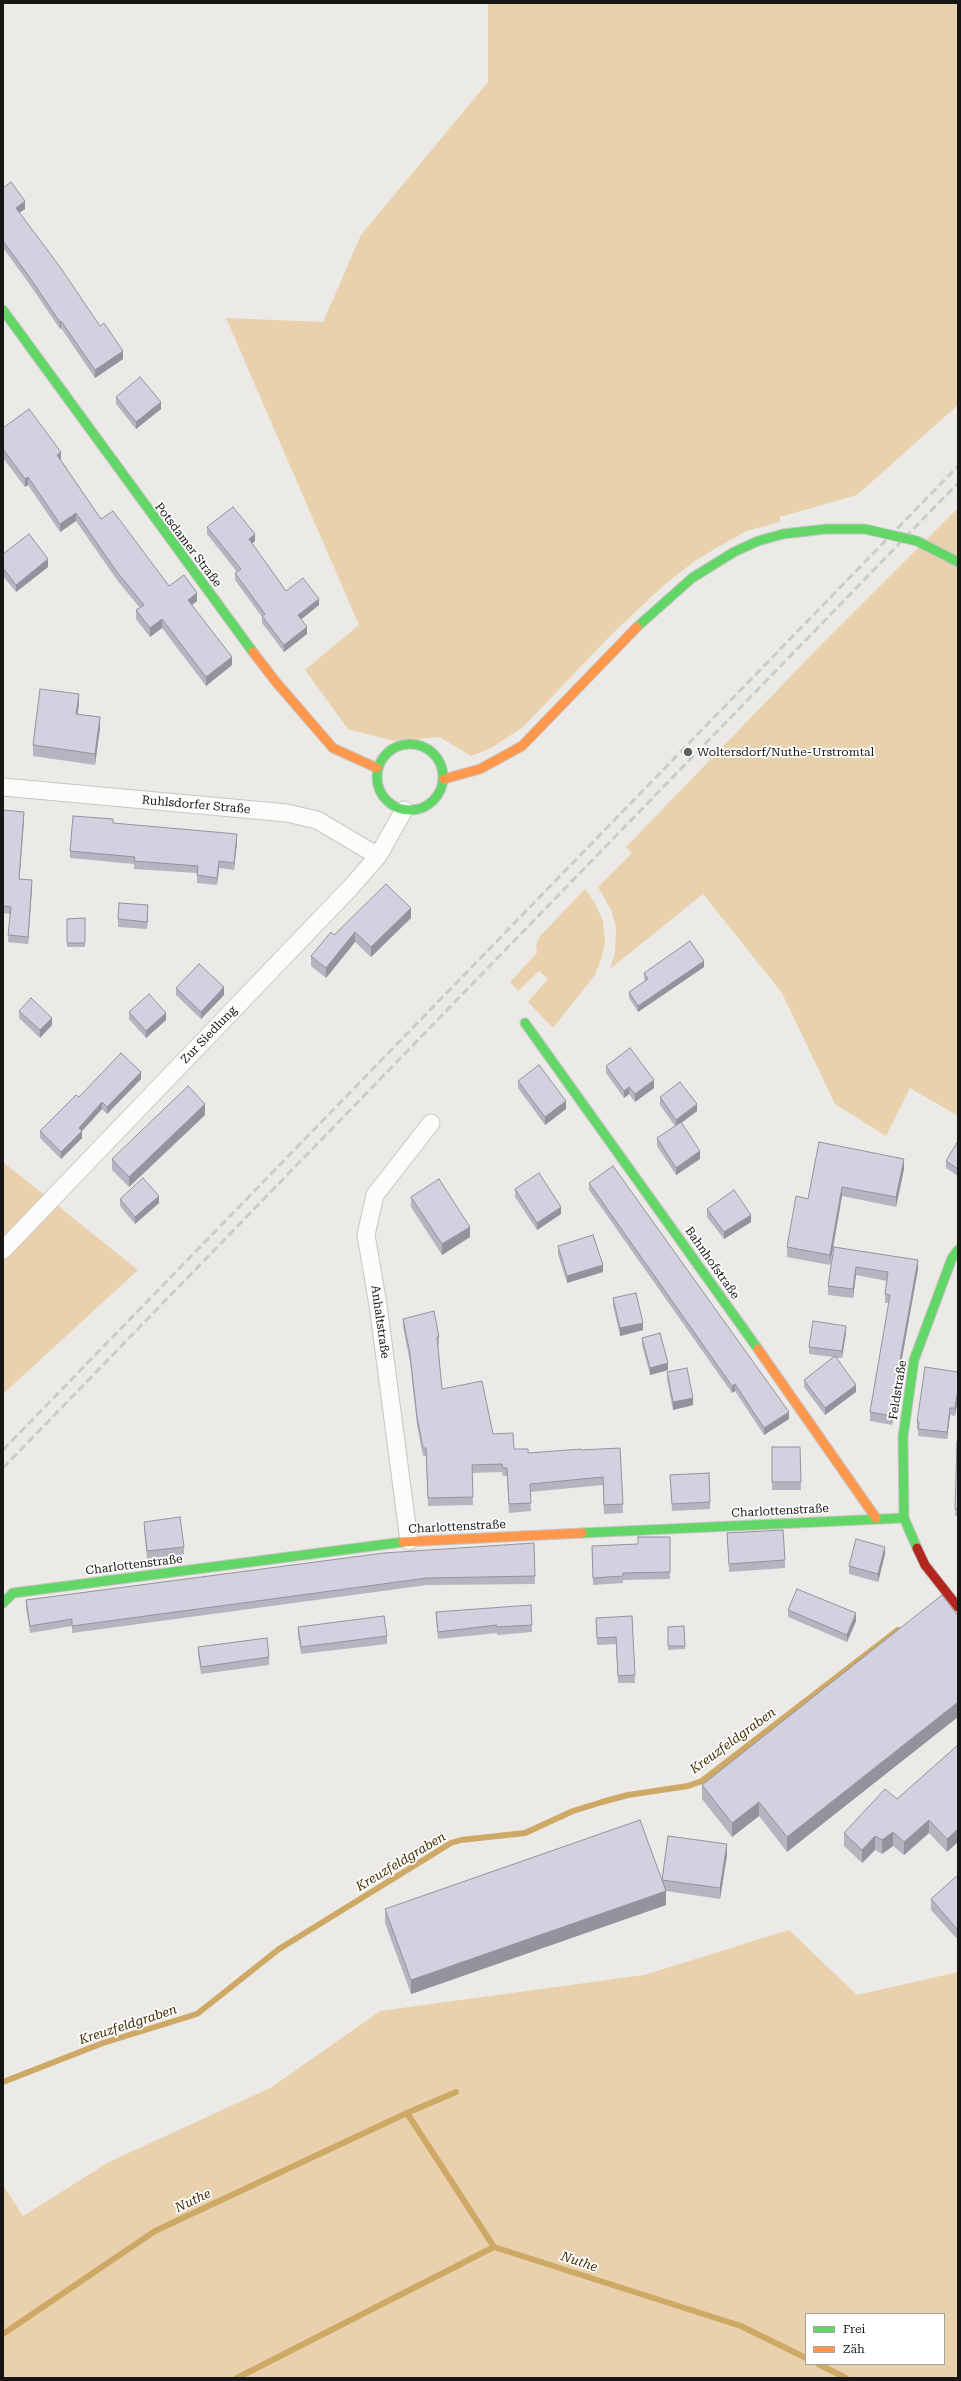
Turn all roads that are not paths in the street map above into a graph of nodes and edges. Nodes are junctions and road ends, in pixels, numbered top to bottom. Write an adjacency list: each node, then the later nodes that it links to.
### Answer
1 (3, 310): 3 (street, Potsdamer Straße)
2 (958, 562): 4 (street, bridge)
3 (377, 768): 4 (street); 6 (street)
4 (444, 779): 6 (street)
5 (3, 787): 7 (street, Ruhlsdorfer Straße)
6 (404, 810): 7 (street, Zur Siedlung)
7 (378, 856): 10 (street, Zur Siedlung)
8 (525, 1023): 12 (street, Bahnhofstraße)
9 (431, 1123): 14 (street, Anhaltstraße)
10 (3, 1250)
11 (958, 1250): 13 (street, Feldstraße)
12 (876, 1518): 13 (street, Charlottenstraße); 14 (street, Charlottenstraße)
13 (904, 1518): 16 (street)
14 (409, 1541): 15 (street, Charlottenstraße)
15 (3, 1603)
16 (958, 1606)

